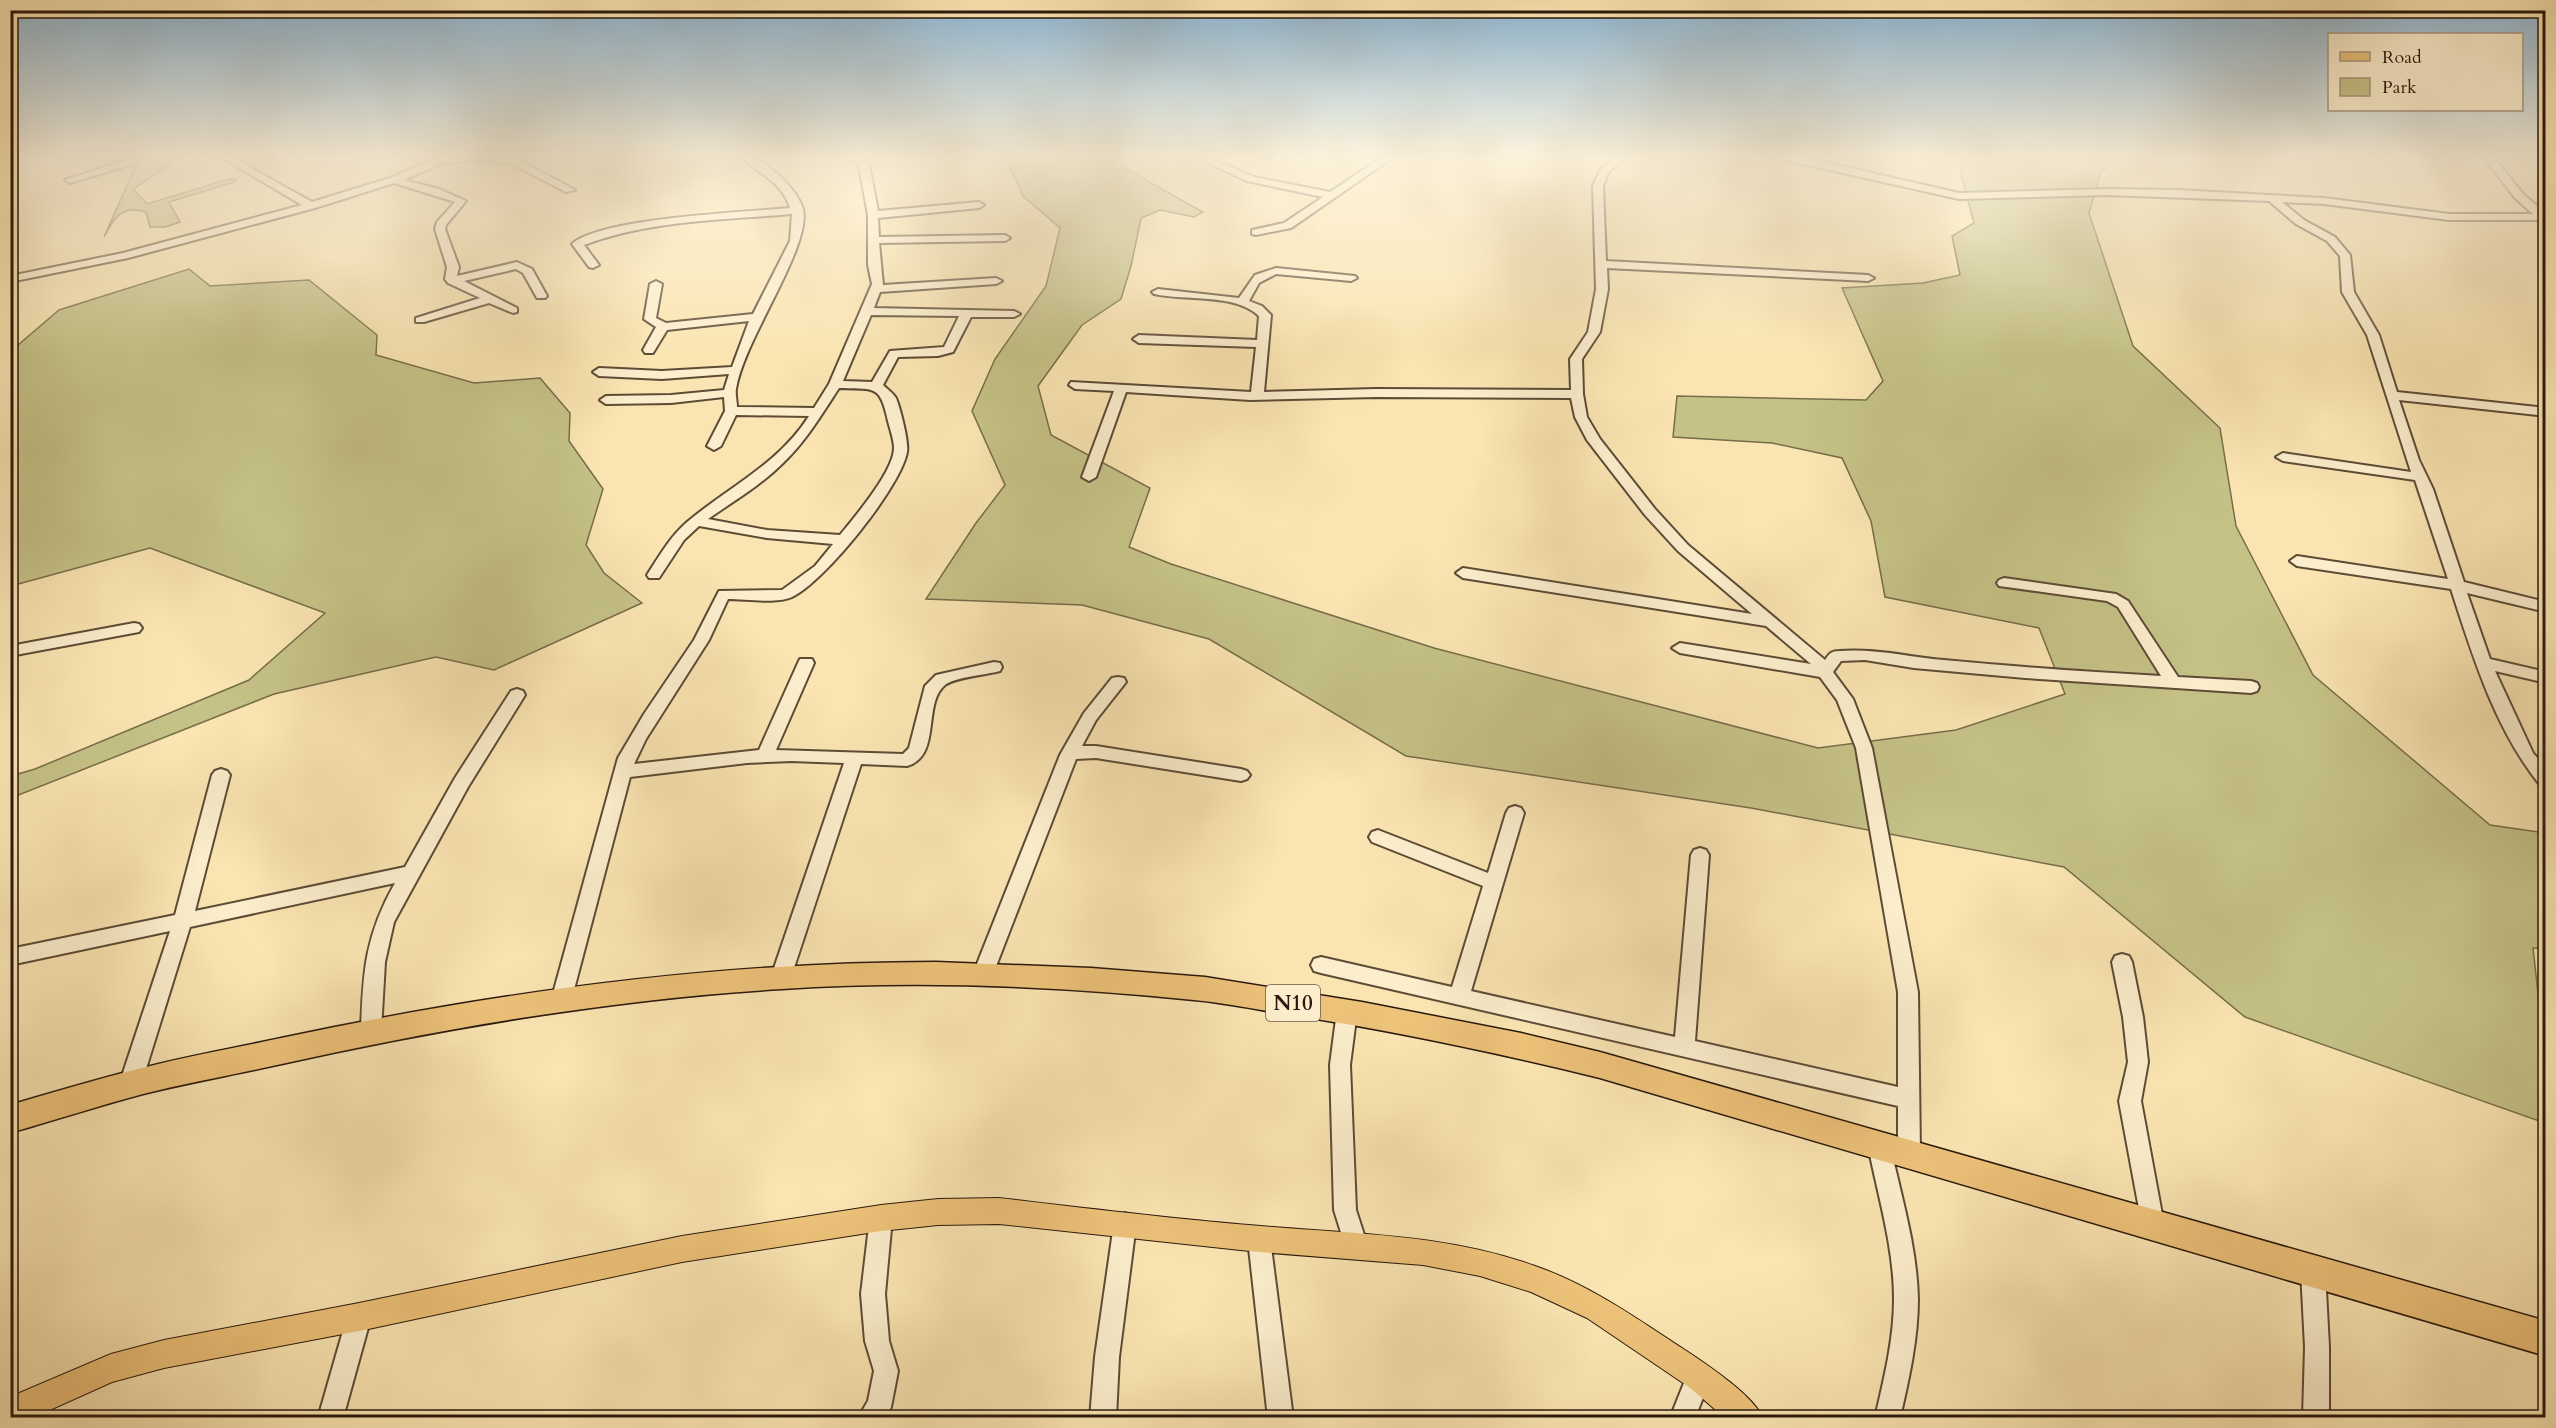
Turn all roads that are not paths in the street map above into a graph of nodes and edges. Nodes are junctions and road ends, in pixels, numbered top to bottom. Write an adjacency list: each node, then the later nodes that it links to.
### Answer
1 (249, 223): 16 (street)
2 (442, 223): 17 (street)
3 (654, 223): 13 (street)
4 (798, 223): 29 (street)
5 (873, 223): 11 (street)
6 (1292, 223): 9 (street)
7 (1599, 223): 12 (street)
8 (2301, 223): 43 (street)
9 (1256, 232)
10 (1005, 238): 11 (street)
11 (873, 240): 20 (street)
12 (1600, 264): 15 (street); 42 (street)
13 (593, 266)
14 (1351, 278): 24 (street)
15 (1868, 278)
16 (10, 279)
17 (452, 281): 22 (street); 23 (street)
18 (996, 281): 20 (street)
19 (656, 284): 31 (street)
20 (877, 289): 26 (street)
21 (1158, 292): 24 (street)
22 (541, 296)
23 (489, 299): 25 (street); 30 (street)
24 (1243, 302): 33 (street)
25 (513, 310)
26 (868, 311): 27 (street); 37 (street)
27 (967, 313): 28 (street); 39 (street)
28 (1014, 314)
29 (757, 317): 31 (street); 35 (street)
30 (420, 320)
31 (664, 327): 34 (street)
32 (1139, 339): 33 (street)
33 (1262, 344): 44 (street)
34 (649, 350)
35 (736, 370): 36 (street); 41 (street)
36 (599, 372)
37 (836, 384): 39 (street); 47 (street)
38 (1075, 385): 40 (street)
39 (876, 386): 54 (street)
40 (1120, 388): 44 (street); 51 (street)
41 (730, 393): 45 (street); 46 (street)
42 (1577, 394): 44 (street); 61 (street)
43 (2392, 395): 48 (street); 52 (street)
44 (1257, 396)
45 (606, 400)
46 (732, 411): 47 (street); 49 (street)
47 (817, 412): 53 (street)
48 (2546, 412)
49 (714, 446)
50 (2283, 457): 52 (street)
51 (1089, 477)
52 (2420, 477): 59 (street)
53 (696, 521): 54 (street); 57 (street)
54 (844, 540): 77 (street)
55 (2296, 561): 59 (street)
56 (1463, 573): 61 (street)
57 (654, 575)
58 (2004, 583): 71 (street)
59 (2456, 585): 60 (street); 66 (street)
60 (2546, 607)
61 (1771, 622): 68 (street)
62 (134, 628): 64 (street)
63 (1680, 648): 68 (street)
64 (10, 651)
65 (806, 663): 75 (street)
66 (2482, 663): 69 (street); 80 (street)
67 (994, 666): 76 (street)
68 (1825, 672): 71 (street); 98 (street)
69 (2546, 678)
70 (1118, 682): 74 (street)
71 (2173, 682): 72 (street)
72 (2251, 687)
73 (517, 695): 84 (street)
74 (1069, 755): 79 (street); 90 (street)
75 (765, 756): 76 (street); 77 (street)
76 (854, 759): 91 (street)
77 (623, 772): 93 (street)
78 (221, 775): 86 (street)
79 (1241, 776)
80 (2546, 781)
81 (1515, 813): 85 (street)
82 (1378, 837): 85 (street)
83 (1700, 855): 96 (street)
84 (410, 873): 86 (street); 95 (street)
85 (1494, 883): 92 (street)
86 (182, 921): 87 (street); 97 (street)
87 (10, 957)
88 (2122, 962): 104 (street)
89 (1321, 966): 92 (street)
90 (983, 974): 91 (highway, N10); 94 (highway, N10)
91 (781, 977): 93 (highway, N10)
92 (1459, 997): 96 (street)
93 (561, 1001): 95 (highway, N10)
94 (1347, 1011): 100 (highway, N10); 106 (street)
95 (371, 1030): 97 (highway, N10)
96 (1684, 1048): 98 (street)
97 (130, 1084): 99 (highway, N10)
98 (1909, 1099): 101 (street)
99 (10, 1119)
100 (1879, 1145): 101 (highway, N10); 118 (street)
101 (1909, 1154): 104 (highway, N10)
102 (881, 1218): 103 (main road); 108 (main road); 113 (street)
103 (1125, 1224): 105 (main road); 114 (street)
104 (2153, 1225): 107 (highway, N10)
105 (1259, 1239): 106 (main road); 115 (street)
106 (1356, 1247): 110 (main road)
107 (2313, 1271): 109 (highway, N10); 119 (street)
108 (359, 1317): 111 (main road); 112 (street)
109 (2546, 1339)
110 (1699, 1377): 116 (street); 117 (main road)
111 (10, 1412)
112 (330, 1418)
113 (870, 1418)
114 (1103, 1418)
115 (1281, 1418)
116 (1682, 1418)
117 (1748, 1418)
118 (1887, 1418)
119 (2316, 1418)

